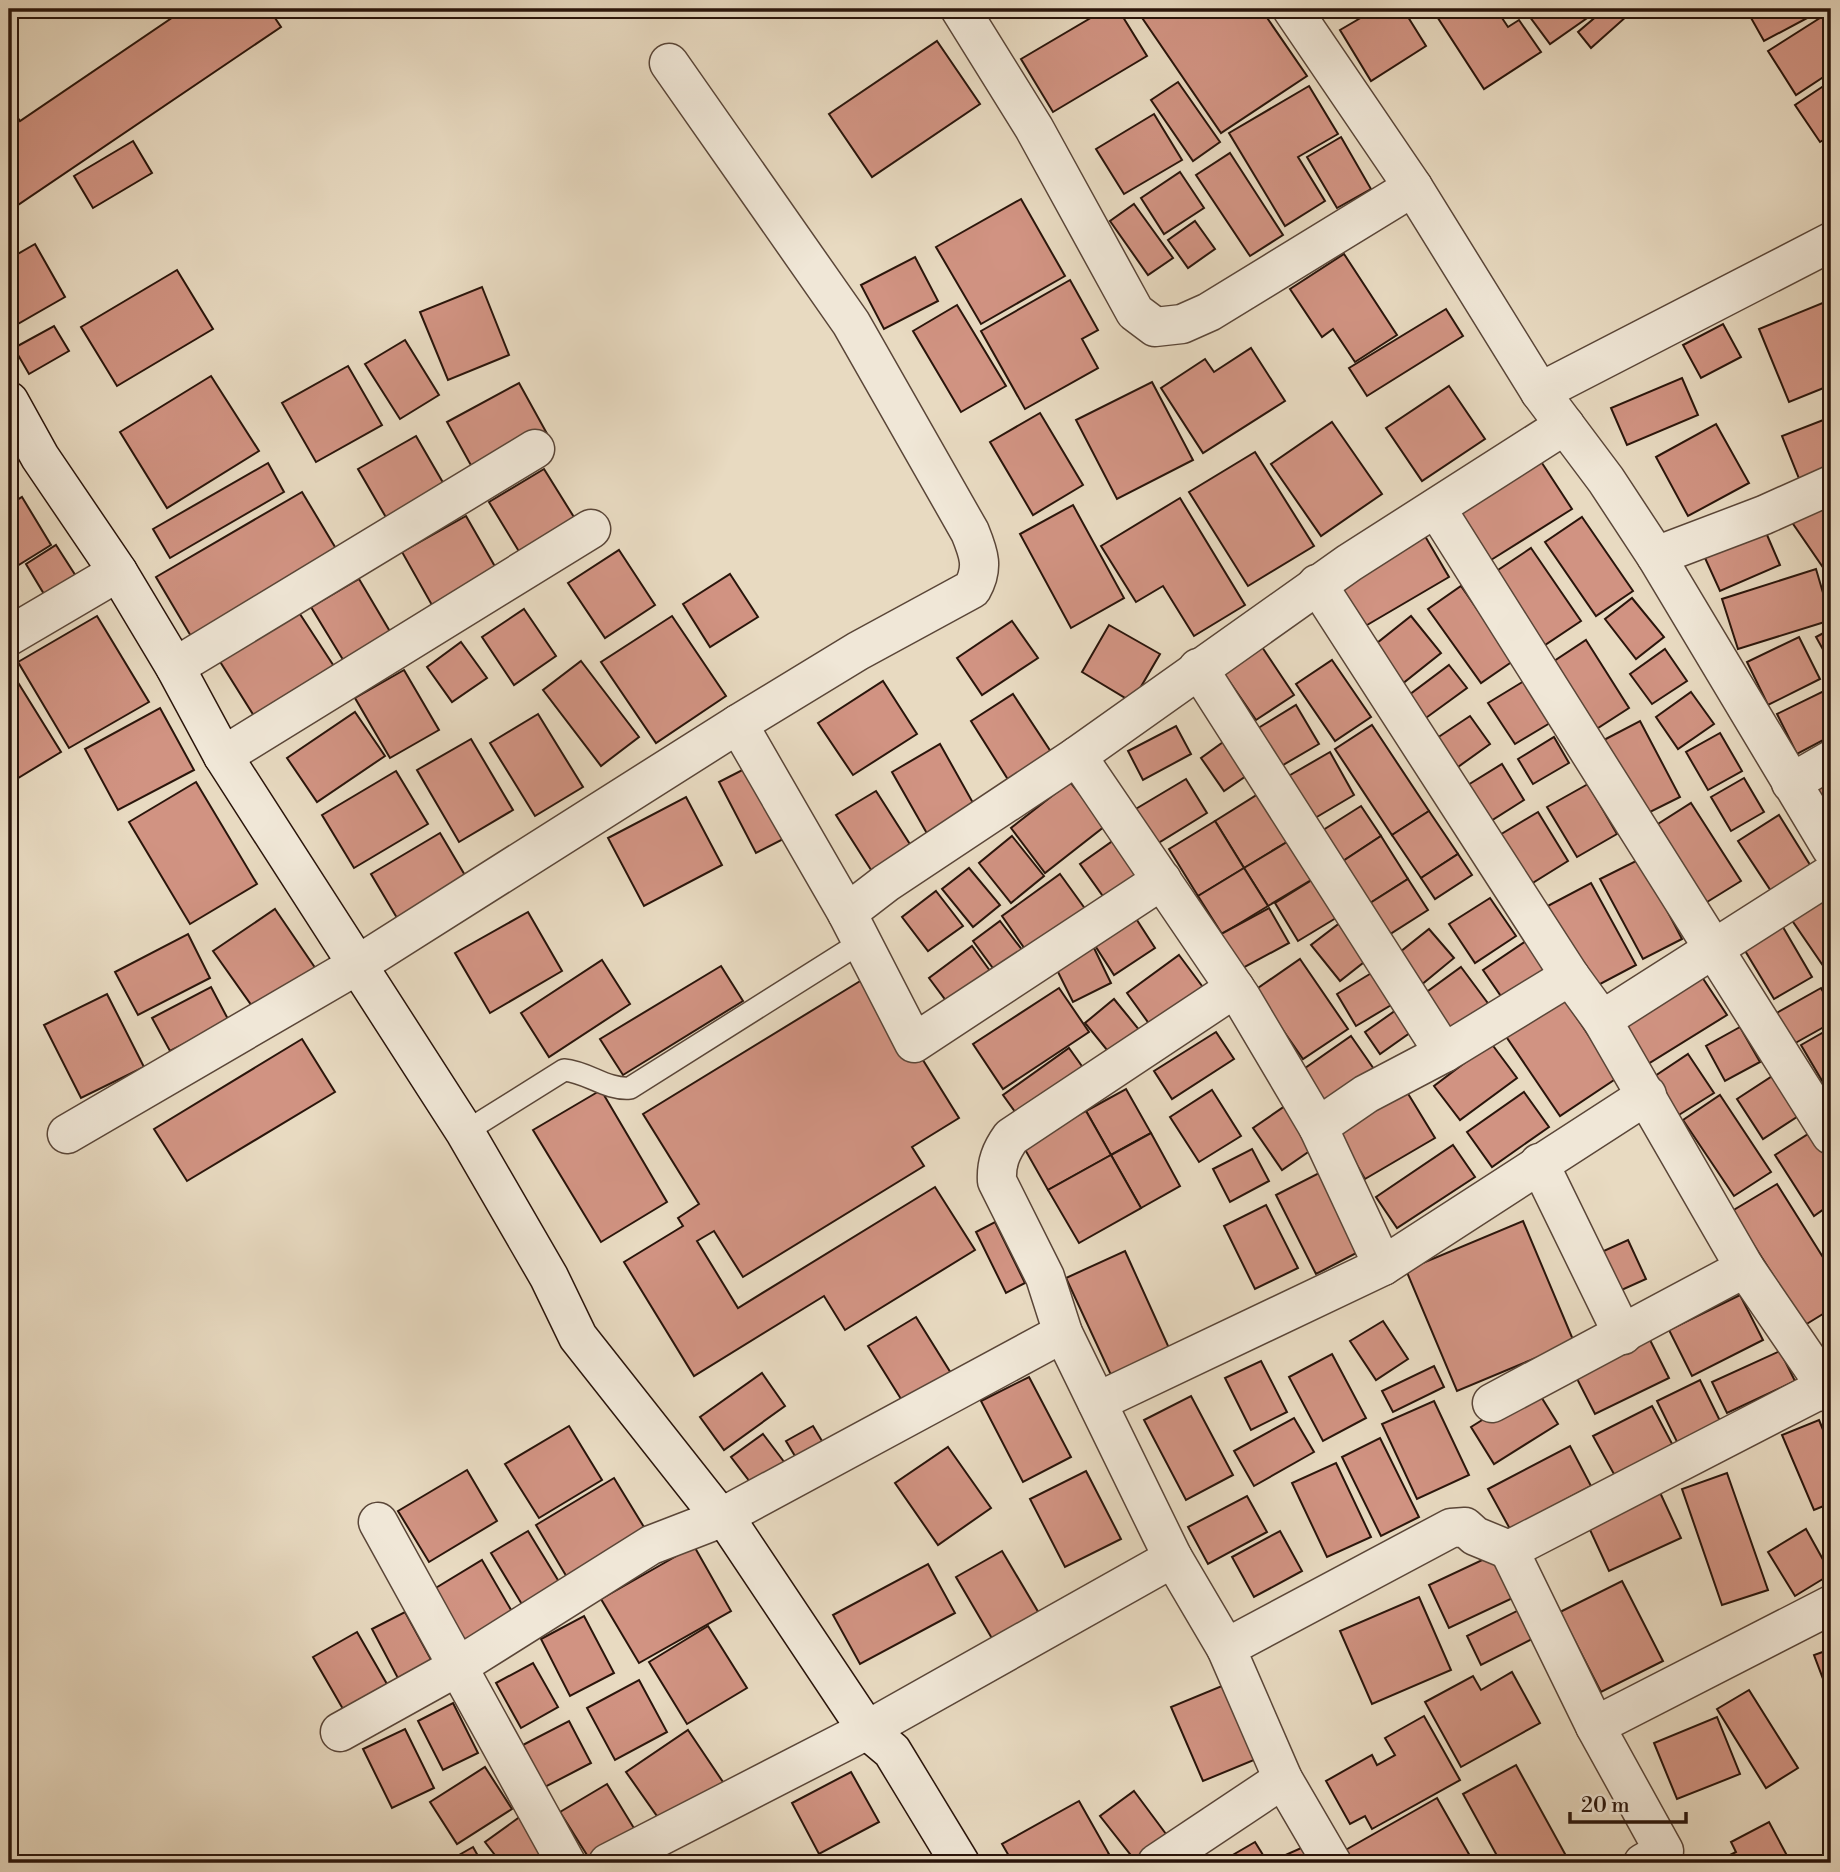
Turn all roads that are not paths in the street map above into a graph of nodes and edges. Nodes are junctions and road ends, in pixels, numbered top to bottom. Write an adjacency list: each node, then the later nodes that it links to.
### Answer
1 (960, 9): 4 (street)
2 (1306, 13): 4 (street)
3 (669, 63): 19 (street)
4 (1413, 187): 6 (street)
5 (1831, 242): 6 (street)
6 (1540, 392): 8 (street)
7 (9, 401): 14 (street)
8 (1565, 425): 11 (street); 13 (street)
9 (535, 449): 17 (street)
10 (1831, 485): 13 (street)
11 (1436, 508): 15 (street); 28 (street)
12 (591, 528): 20 (street)
13 (1656, 556): 23 (street)
14 (118, 572): 16 (street); 17 (street)
15 (1317, 584): 18 (street); 30 (street)
16 (9, 636)
17 (175, 667): 20 (street)
18 (1198, 668): 21 (street); 33 (street)
19 (738, 724): 27 (street); 29 (street)
20 (223, 756): 29 (street)
21 (1077, 756): 26 (street); 27 (street)
22 (1831, 760): 23 (street)
23 (1791, 783): 24 (street)
24 (1831, 848)
25 (1831, 874): 28 (street)
26 (1162, 880): 27 (street); 31 (street)
27 (855, 927): 36 (lane)
28 (1713, 949): 32 (street); 38 (street)
29 (359, 964): 36 (street); 37 (street)
30 (1570, 976): 32 (street); 33 (street)
31 (1235, 989): 35 (street); 42 (street)
32 (1602, 1020): 34 (street)
33 (1444, 1053): 35 (street)
34 (1647, 1095): 39 (street); 41 (street)
35 (1318, 1127): 40 (street)
36 (465, 1132): 47 (street)
37 (67, 1134)
38 (1831, 1135)
39 (1539, 1163): 40 (street); 43 (street)
40 (1383, 1266): 45 (street)
41 (1745, 1268): 43 (street); 44 (street)
42 (1062, 1333): 45 (street); 47 (street)
43 (1623, 1335): 46 (street)
44 (1828, 1391): 49 (street)
45 (1097, 1402): 50 (street)
46 (1492, 1403)
47 (723, 1517): 53 (street); 55 (street)
48 (378, 1522): 53 (street)
49 (1509, 1550): 52 (street); 54 (street)
50 (1173, 1558): 52 (street); 55 (street)
51 (1831, 1605): 54 (street)
52 (1226, 1648): 57 (street)
53 (457, 1667): 56 (street); 59 (street)
54 (1595, 1726): 58 (street)
55 (867, 1730): 60 (street); 61 (street)
56 (340, 1732)
57 (1283, 1779): 62 (street); 63 (street)
58 (1659, 1859)
59 (566, 1863)
60 (608, 1863)
61 (960, 1863)
62 (1157, 1863)
63 (1332, 1863)

